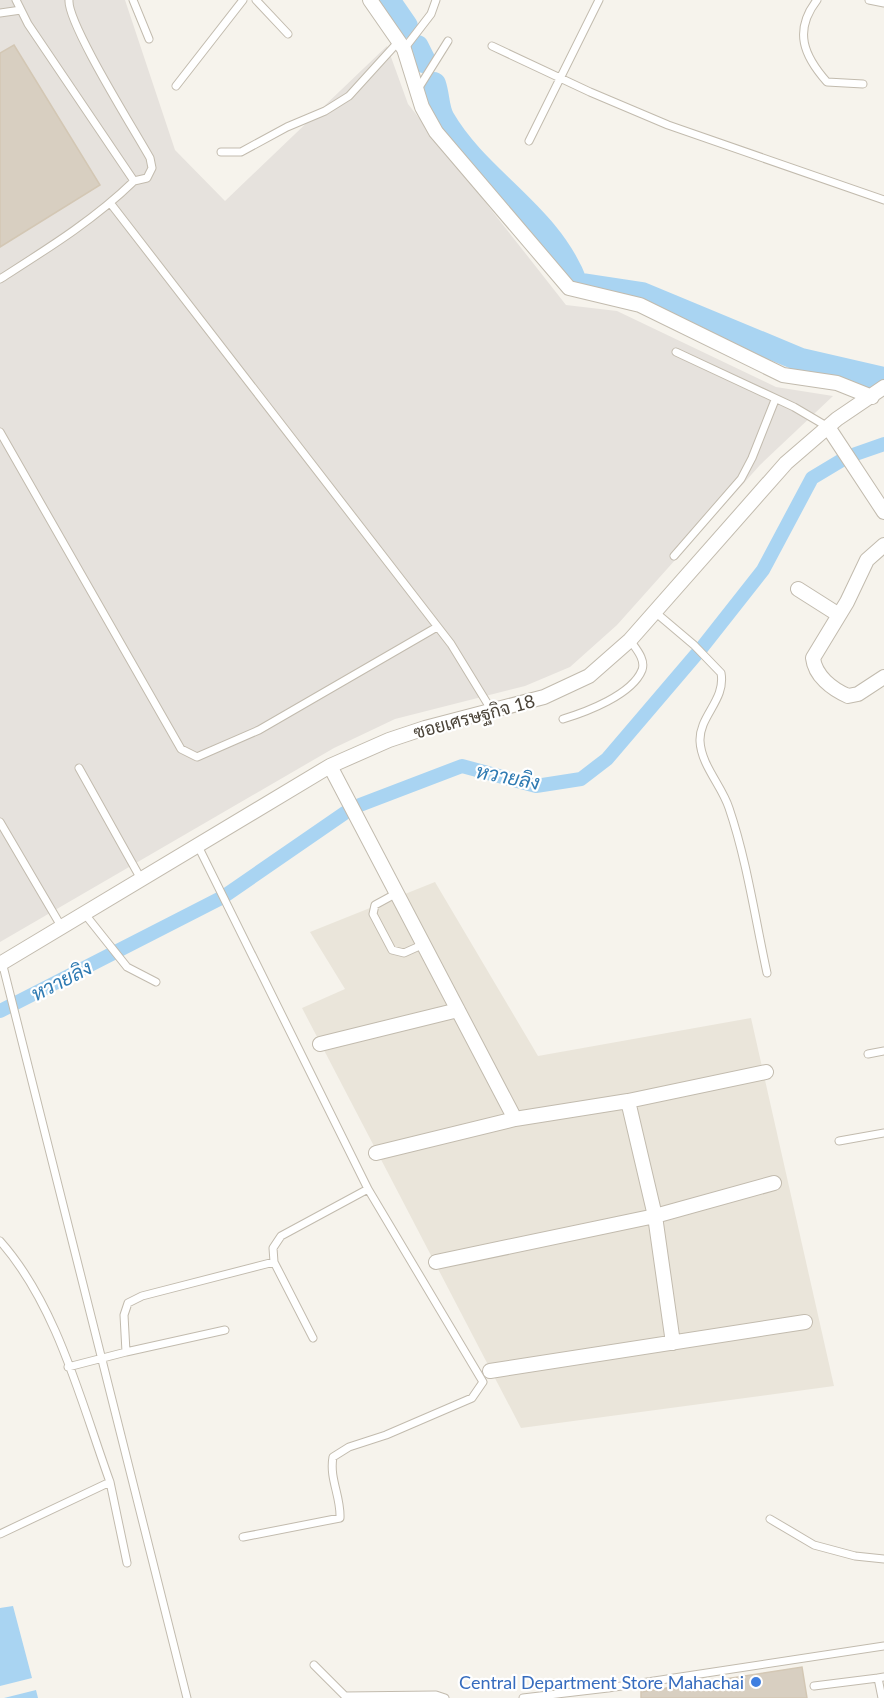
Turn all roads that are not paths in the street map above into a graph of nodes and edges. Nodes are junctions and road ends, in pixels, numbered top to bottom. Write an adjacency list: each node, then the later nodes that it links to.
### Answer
1 (16, 0): 12 (lane)
2 (69, 0): 25 (lane)
3 (133, 0): 15 (lane)
4 (243, 0): 21 (lane)
5 (256, 0): 14 (lane)
6 (370, 0): 17 (street)
7 (436, 0): 17 (lane)
8 (599, 0): 19 (lane)
9 (817, 0): 20 (lane)
10 (869, 0): 11 (lane)
11 (884, 3)
12 (21, 10): 13 (lane); 25 (lane)
13 (0, 13)
14 (288, 34)
15 (149, 39)
16 (448, 41): 22 (lane)
17 (401, 45): 22 (street); 24 (lane)
18 (492, 46): 19 (lane)
19 (561, 79): 23 (lane); 26 (lane)
20 (863, 84)
21 (176, 86)
22 (417, 91): 31 (street)
23 (529, 141)
24 (221, 152)
25 (134, 181): 27 (lane)
26 (884, 200)
27 (111, 204): 28 (lane); 41 (lane)
28 (0, 279)
29 (676, 352): 32 (lane)
30 (884, 387): 31 (street, ซอยเศรษฐกิจ 18)
31 (872, 397): 33 (street, ซอยเศรษฐกิจ 18)
32 (776, 400): 33 (lane); 37 (lane)
33 (828, 427): 35 (street); 39 (street, ซอยเศรษฐกิจ 18)
34 (0, 432): 41 (lane)
35 (884, 512)
36 (884, 545): 40 (street)
37 (674, 556)
38 (798, 589): 40 (street)
39 (655, 612): 42 (street, ซอยเศรษฐกิจ 18); 56 (lane)
40 (839, 615): 43 (street)
41 (437, 627): 44 (lane)
42 (630, 640): 44 (street, ซอยเศรษฐกิจ 18); 45 (lane)
43 (884, 677)
44 (493, 713): 46 (street, ซอยเศรษฐกิจ 18)
45 (562, 719)
46 (330, 766): 49 (street, ซอยเศรษฐกิจ 18); 51 (street)
47 (79, 768): 50 (lane)
48 (0, 822): 53 (lane)
49 (198, 846): 50 (street, ซอยเศรษฐกิจ 18); 69 (lane)
50 (141, 879): 52 (street, ซอยเศรษฐกิจ 18)
51 (397, 893): 54 (street); 54 (lane)
52 (84, 913): 53 (street, ซอยเศรษฐกิจ 18); 57 (lane)
53 (61, 926): 55 (street, ซอยเศรษฐกิจ 18)
54 (424, 944): 58 (street)
55 (1, 963): 79 (lane)
56 (767, 973)
57 (156, 982)
58 (458, 1010): 59 (street); 64 (street)
59 (320, 1044)
60 (884, 1051): 61 (lane)
61 (868, 1054)
62 (766, 1072): 63 (street)
63 (628, 1101): 64 (street); 70 (street)
64 (515, 1119): 67 (street)
65 (884, 1133): 66 (lane)
66 (839, 1141)
67 (376, 1153)
68 (774, 1184): 70 (street)
69 (368, 1189): 72 (lane); 85 (lane)
70 (655, 1216): 73 (street); 77 (street)
71 (0, 1241): 80 (lane)
72 (274, 1262): 76 (lane); 78 (lane)
73 (436, 1262)
74 (805, 1323): 77 (street)
75 (225, 1330): 78 (lane)
76 (313, 1338)
77 (673, 1343): 81 (street)
78 (126, 1352): 79 (lane)
79 (100, 1358): 80 (lane); 93 (lane)
80 (68, 1367): 82 (lane)
81 (490, 1371)
82 (110, 1482): 84 (lane); 87 (lane)
83 (770, 1519): 86 (lane)
84 (0, 1534)
85 (243, 1537)
86 (884, 1559)
87 (127, 1563)
88 (884, 1646): 95 (lane)
89 (314, 1665): 92 (lane)
90 (881, 1677): 91 (lane); 96 (lane)
91 (814, 1686)
92 (342, 1697): 94 (lane)
93 (187, 1698)
94 (445, 1698)
95 (523, 1698)
96 (882, 1698)

